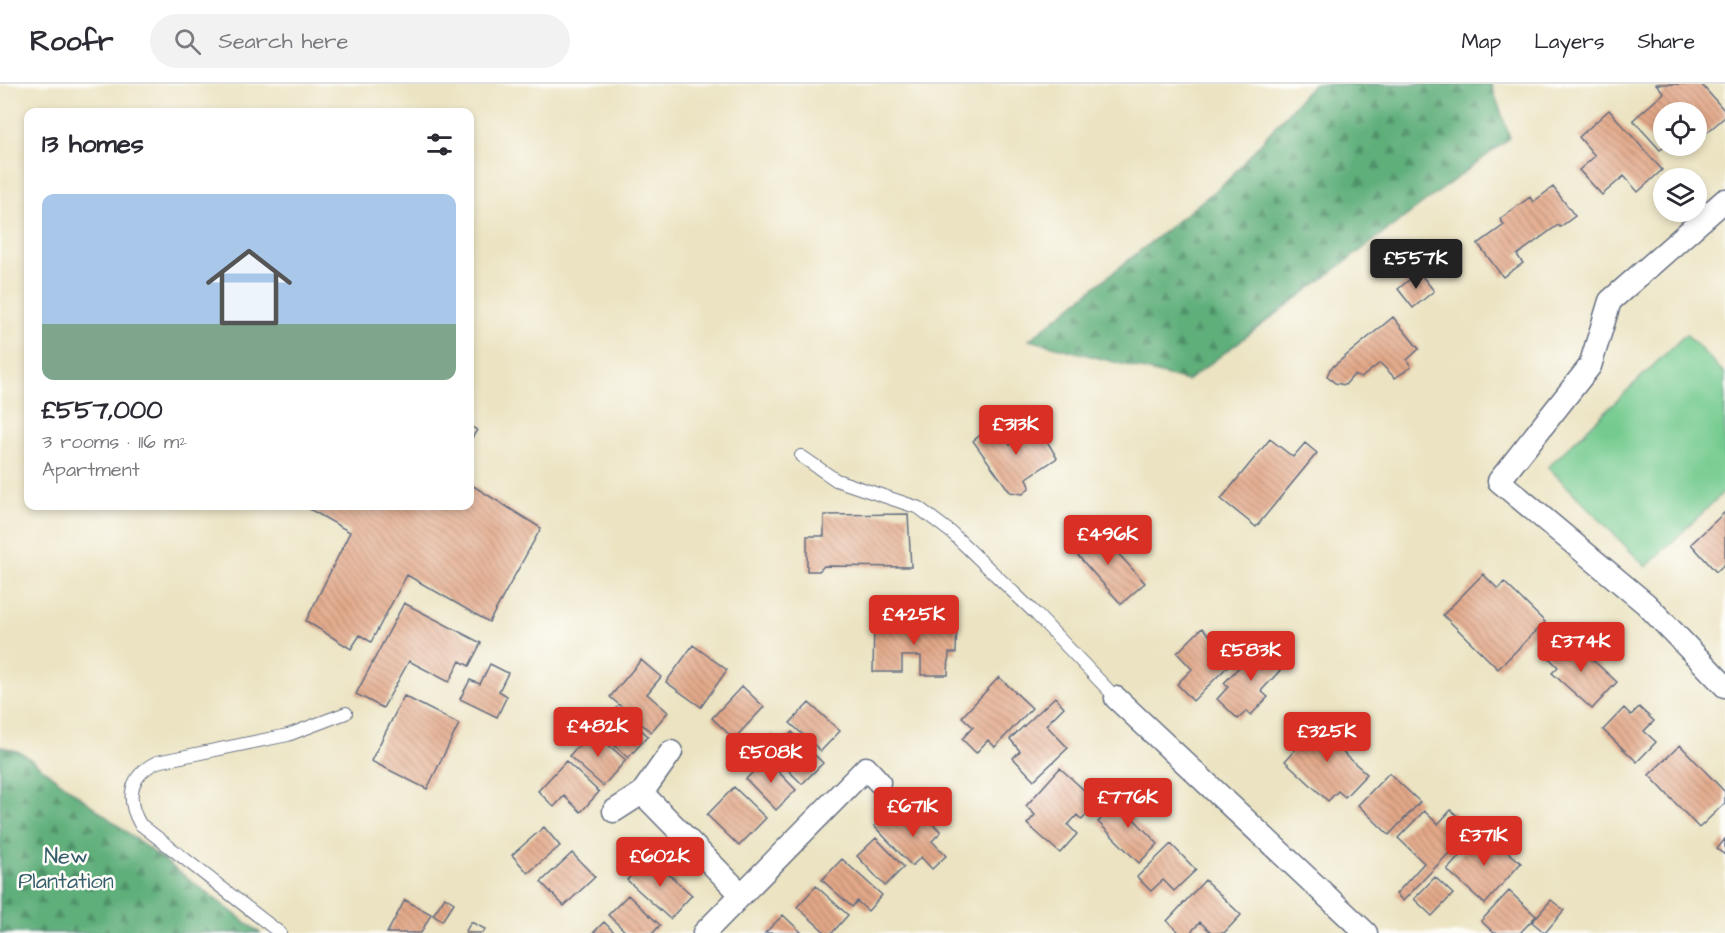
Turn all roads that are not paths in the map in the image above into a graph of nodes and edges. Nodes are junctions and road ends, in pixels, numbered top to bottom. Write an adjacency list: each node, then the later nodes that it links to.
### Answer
1 (1725, 200): 3 (street)
2 (801, 456): 4 (lane)
3 (1725, 686)
4 (1116, 698): 13 (street)
5 (346, 713): 12 (lane)
6 (671, 752): 8 (street)
7 (865, 769): 10 (street)
8 (642, 793): 9 (street); 10 (street)
9 (614, 811)
10 (741, 894): 11 (street)
11 (706, 932)
12 (280, 933)
13 (1366, 933)

